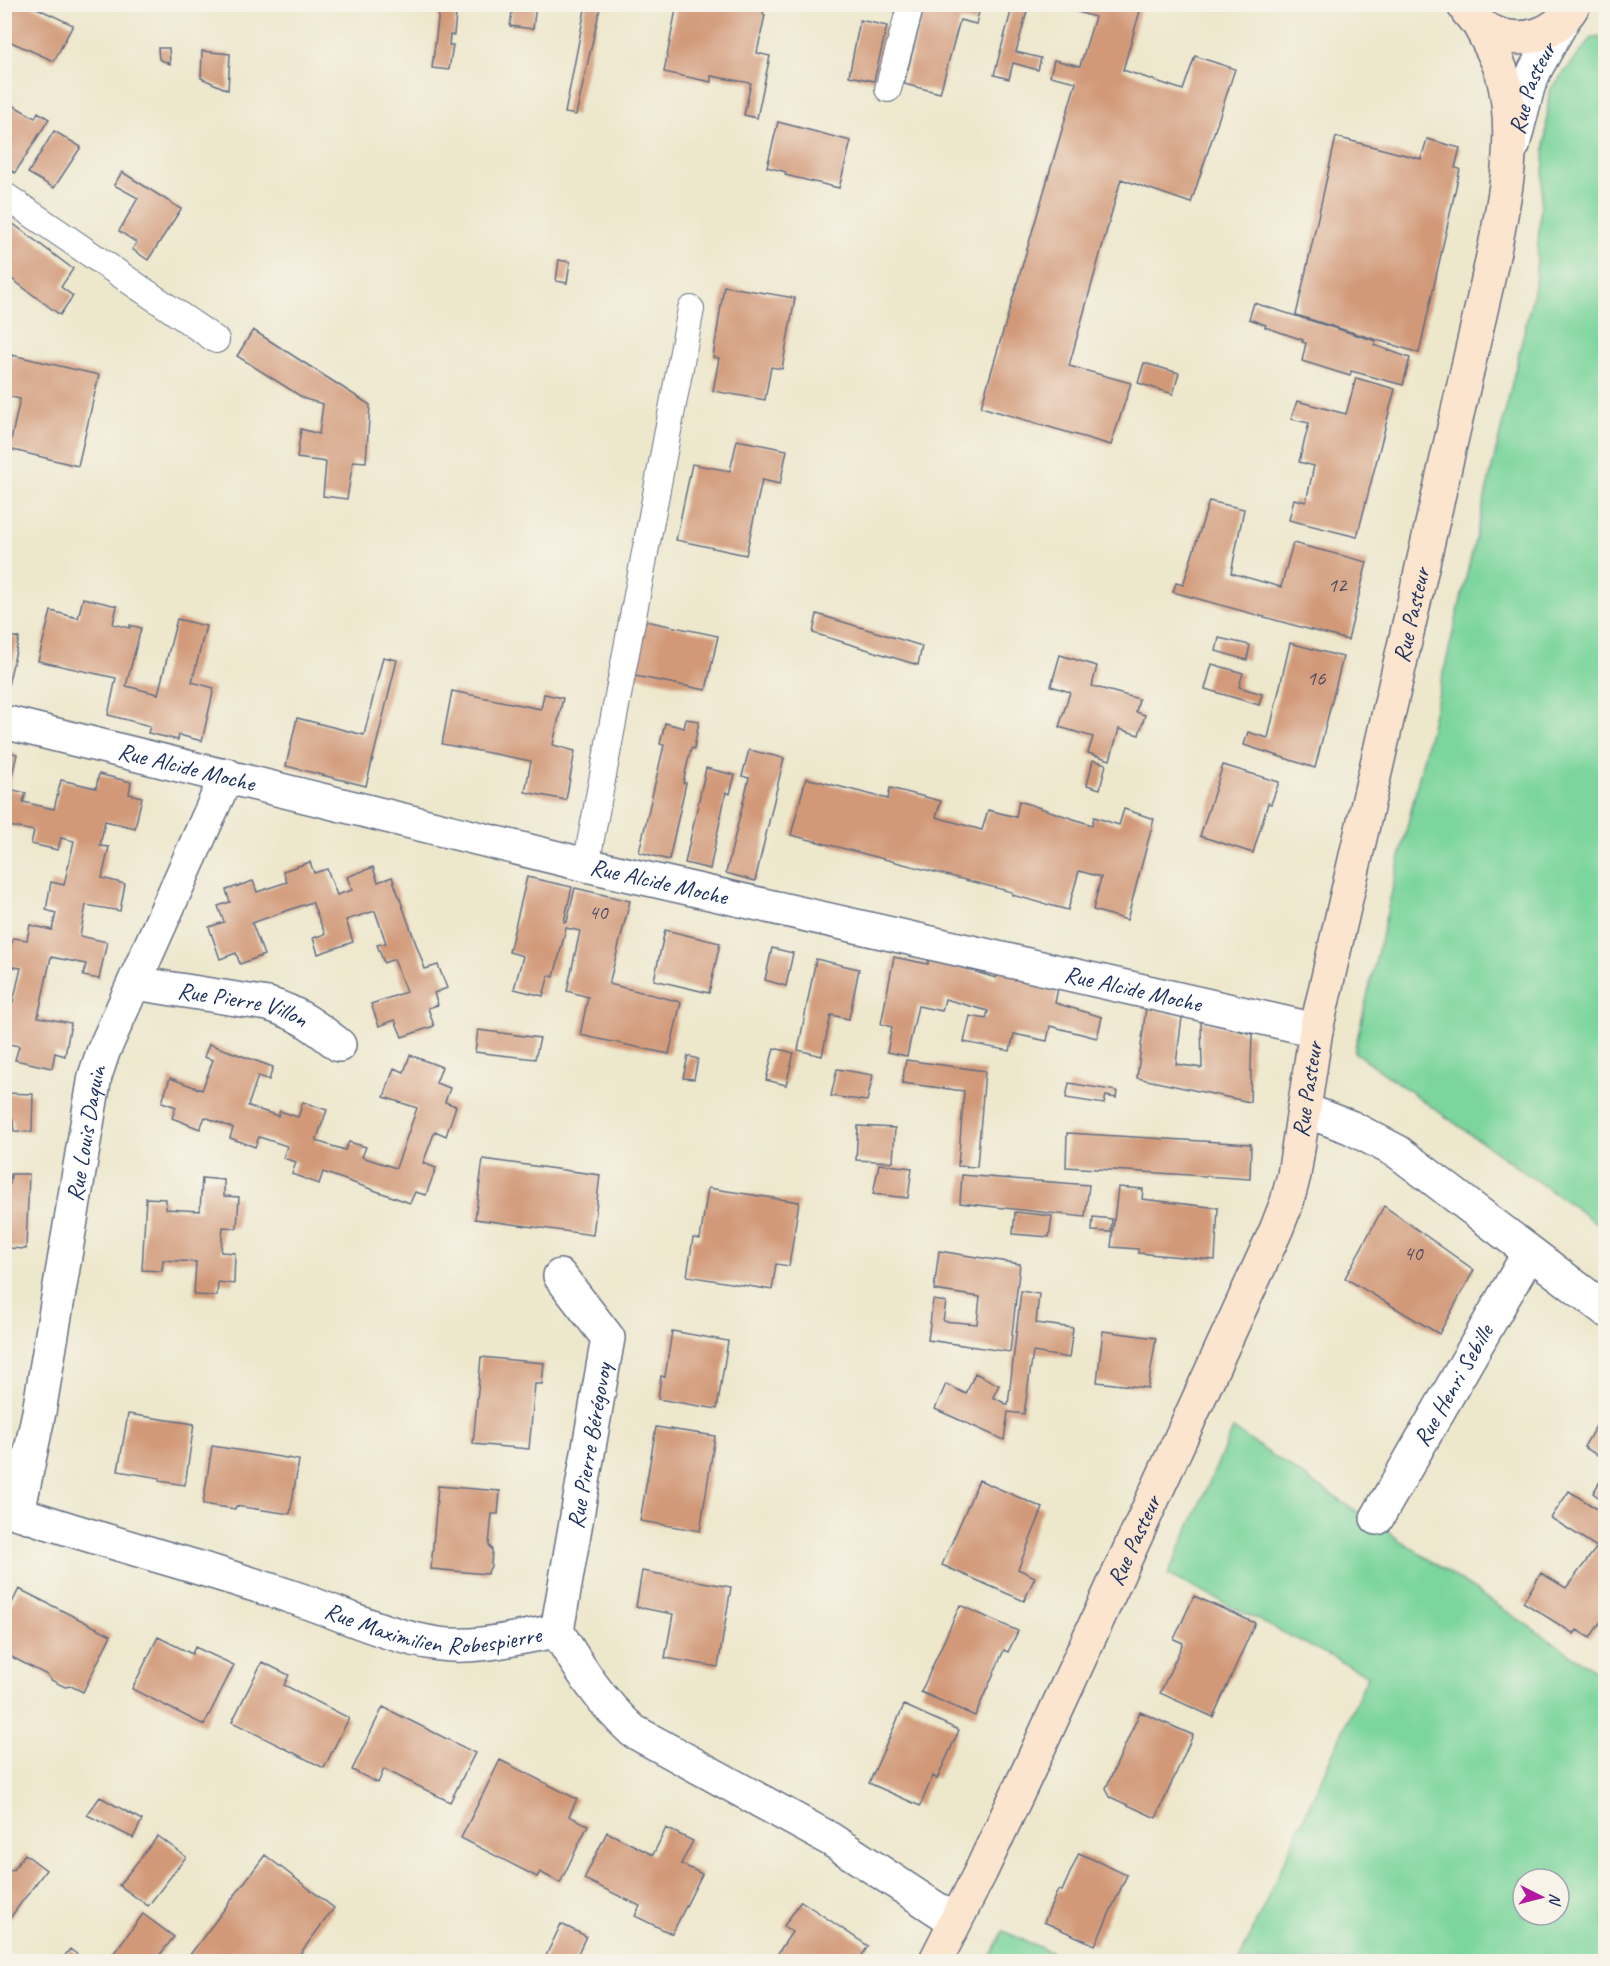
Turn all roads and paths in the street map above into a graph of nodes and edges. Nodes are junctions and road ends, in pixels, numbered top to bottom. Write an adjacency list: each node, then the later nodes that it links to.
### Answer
1 (911, 4): 4 (lane)
2 (1568, 12): 3 (street); 5 (street, Rue Pasteur)
3 (1470, 14): 5 (street, Rue Pasteur)
4 (888, 89)
5 (1509, 159): 13 (street, Rue Pasteur)
6 (4, 195): 8 (lane)
7 (691, 309): 11 (lane)
8 (216, 340)
9 (4, 722): 10 (street, Rue Alcide Moche)
10 (227, 775): 11 (street, Rue Alcide Moche); 12 (street, Rue Louis Daquin)
11 (586, 865): 13 (street, Rue Alcide Moche)
12 (135, 983): 14 (street, Rue Pierre Villon); 19 (street, Rue Louis Daquin)
13 (1316, 1030): 15 (street, Rue Pasteur)
14 (339, 1046)
15 (1304, 1110): 16 (street); 22 (street, Rue Pasteur)
16 (1529, 1253): 18 (street); 20 (street, Rue Henri Sebille)
17 (560, 1276): 21 (street, Rue Pierre Bérégovoy)
18 (1605, 1310)
19 (11, 1510): 21 (street, Rue Maximilien Robespierre)
20 (1377, 1518)
21 (557, 1631): 22 (street, Rue Maximilien Robespierre)
22 (955, 1921): 23 (street, Rue Pasteur)
23 (935, 1962)

